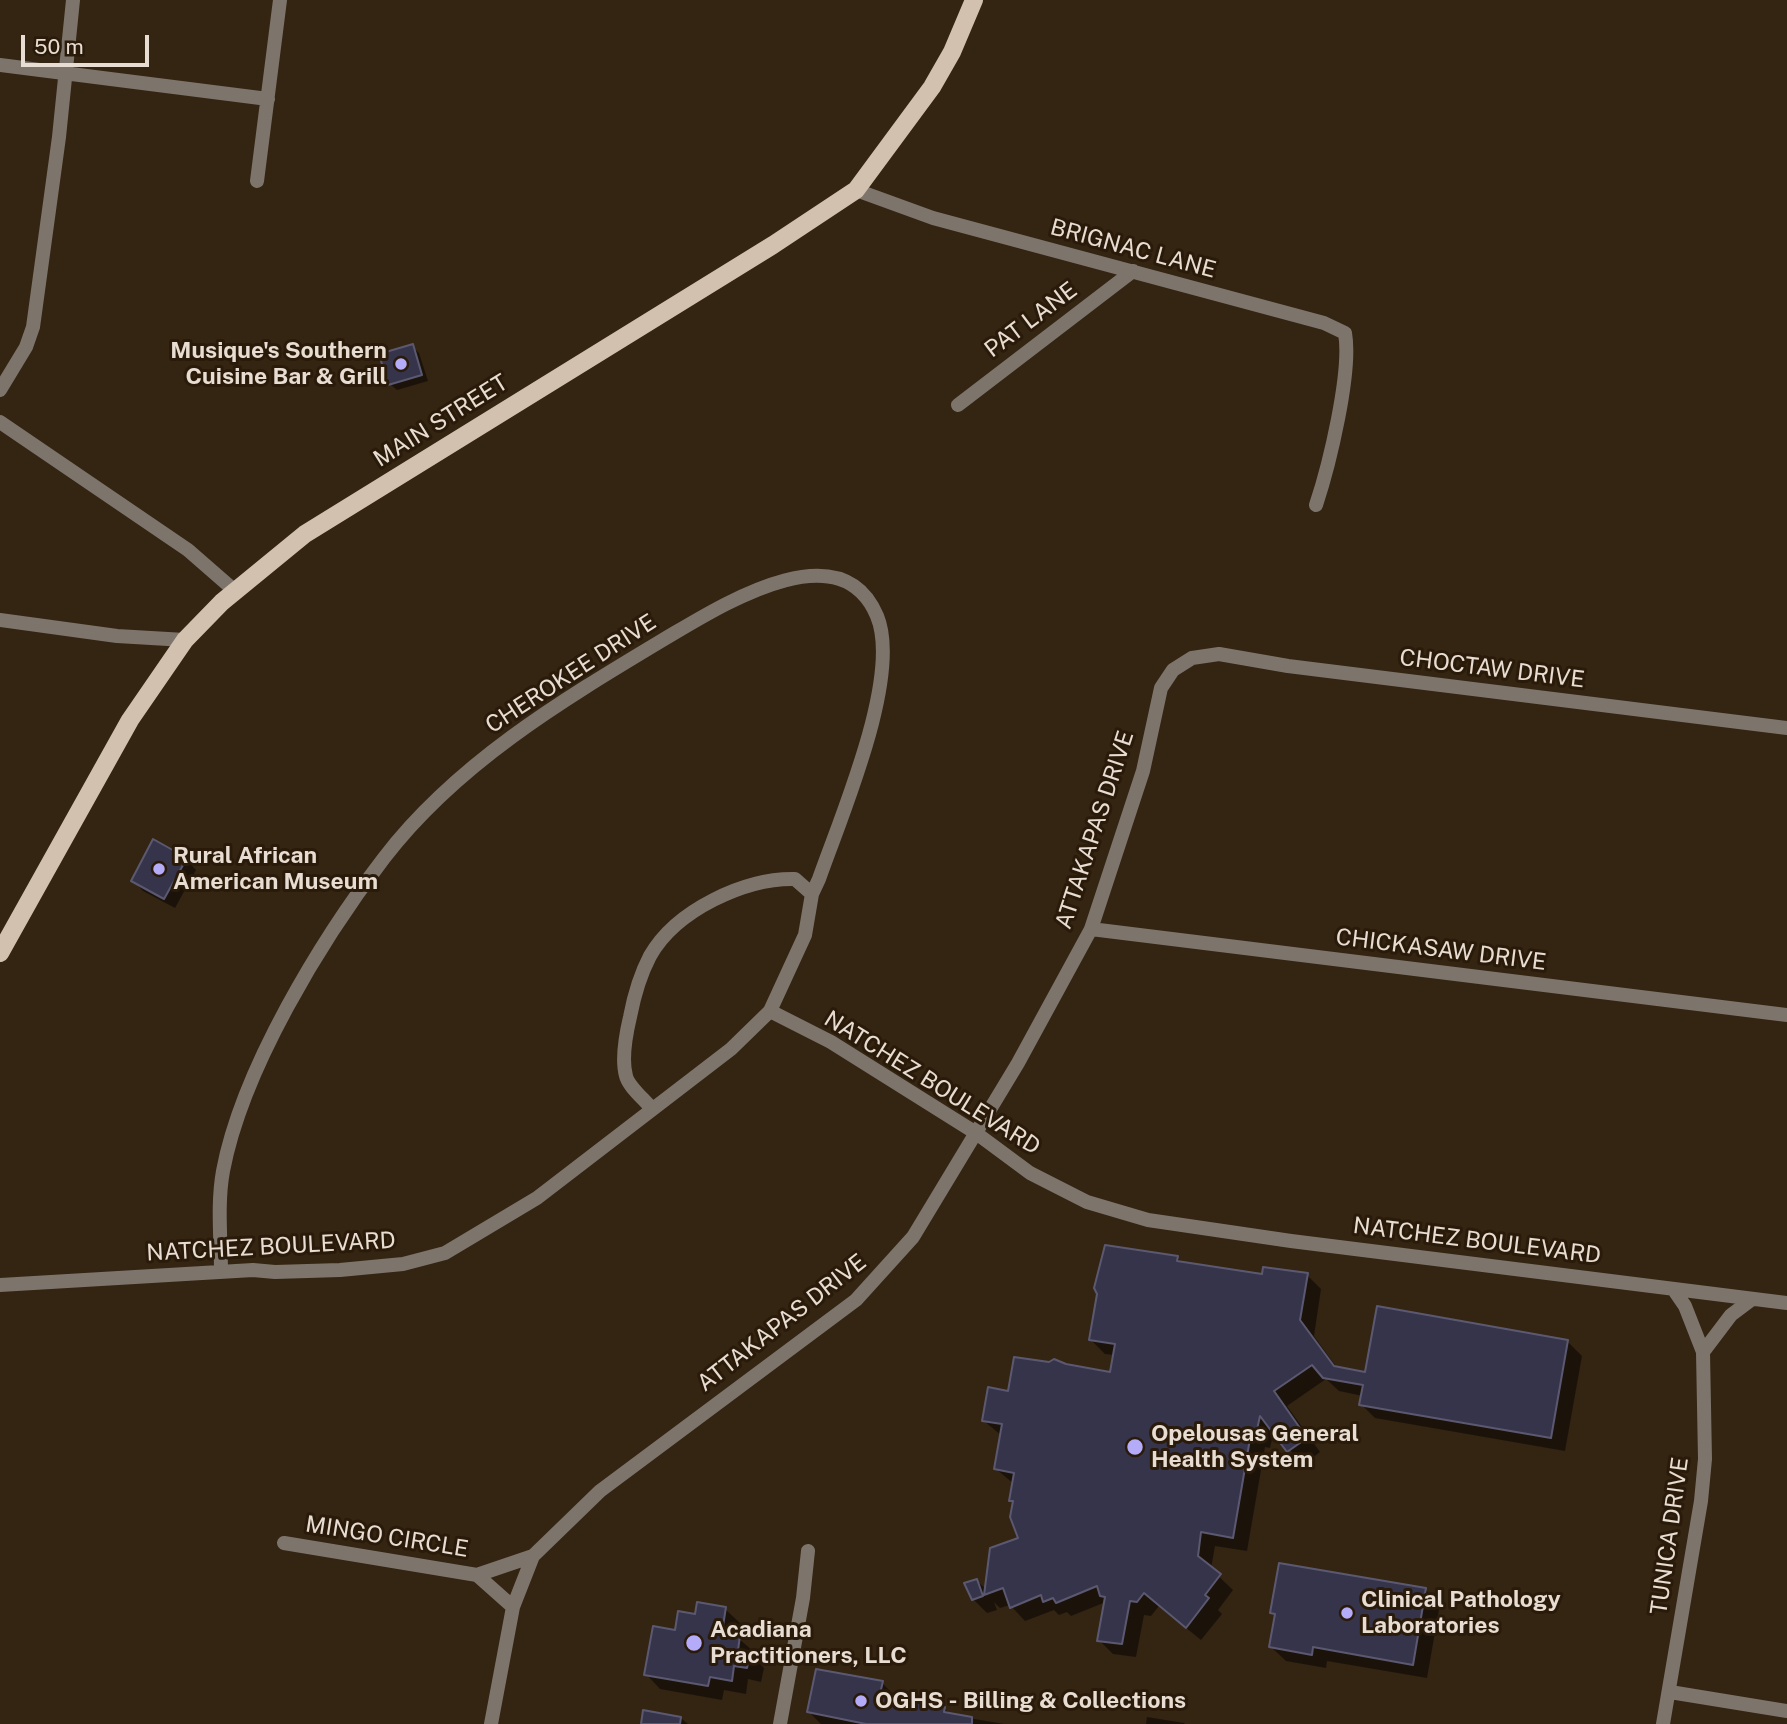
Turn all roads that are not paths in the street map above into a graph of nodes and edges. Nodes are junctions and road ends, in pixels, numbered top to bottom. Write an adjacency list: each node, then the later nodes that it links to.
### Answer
1 (73, 0): 5 (street)
2 (280, 0): 6 (street)
3 (974, 0): 8 (main road, MAIN STREET)
4 (0, 65): 5 (street)
5 (65, 75): 6 (street); 10 (street)
6 (268, 99): 7 (street)
7 (257, 181)
8 (856, 190): 9 (street, BRIGNAC LANE); 14 (main road, MAIN STREET)
9 (1133, 271): 11 (street, PAT LANE); 13 (street, BRIGNAC LANE)
10 (0, 390)
11 (957, 405)
12 (0, 422): 14 (street)
13 (1316, 505)
14 (234, 591): 16 (main road, MAIN STREET)
15 (0, 620): 16 (street)
16 (185, 640): 21 (main road, MAIN STREET)
17 (1192, 658): 18 (street, CHOCTAW DRIVE); 20 (street, ATTAKAPAS DRIVE)
18 (1787, 728)
19 (812, 894): 22 (street, CHEROKEE DRIVE); 24 (street); 26 (street, CHEROKEE DRIVE)
20 (1091, 929): 23 (street, CHICKASAW DRIVE); 25 (street, ATTAKAPAS DRIVE)
21 (0, 953)
22 (770, 1011): 24 (street, NATCHEZ BOULEVARD); 25 (street, NATCHEZ BOULEVARD)
23 (1787, 1015)
24 (652, 1109): 26 (street, NATCHEZ BOULEVARD)
25 (975, 1133): 28 (street, NATCHEZ BOULEVARD); 34 (street, ATTAKAPAS DRIVE)
26 (221, 1272): 27 (street, NATCHEZ BOULEVARD)
27 (0, 1285)
28 (1674, 1290): 29 (street, NATCHEZ BOULEVARD); 31 (street, TUNICA DRIVE)
29 (1751, 1300): 30 (street, NATCHEZ BOULEVARD); 31 (street)
30 (1787, 1303)
31 (1703, 1352): 37 (street, TUNICA DRIVE)
32 (284, 1543): 35 (street, MINGO CIRCLE)
33 (808, 1551): 40 (street)
34 (533, 1556): 35 (street); 36 (street, ATTAKAPAS DRIVE)
35 (477, 1574): 36 (street, MINGO CIRCLE)
36 (513, 1607): 39 (street, ATTAKAPAS DRIVE)
37 (1670, 1692): 38 (street); 41 (street, TUNICA DRIVE)
38 (1787, 1712)
39 (491, 1724)
40 (780, 1724)
41 (1663, 1724)

